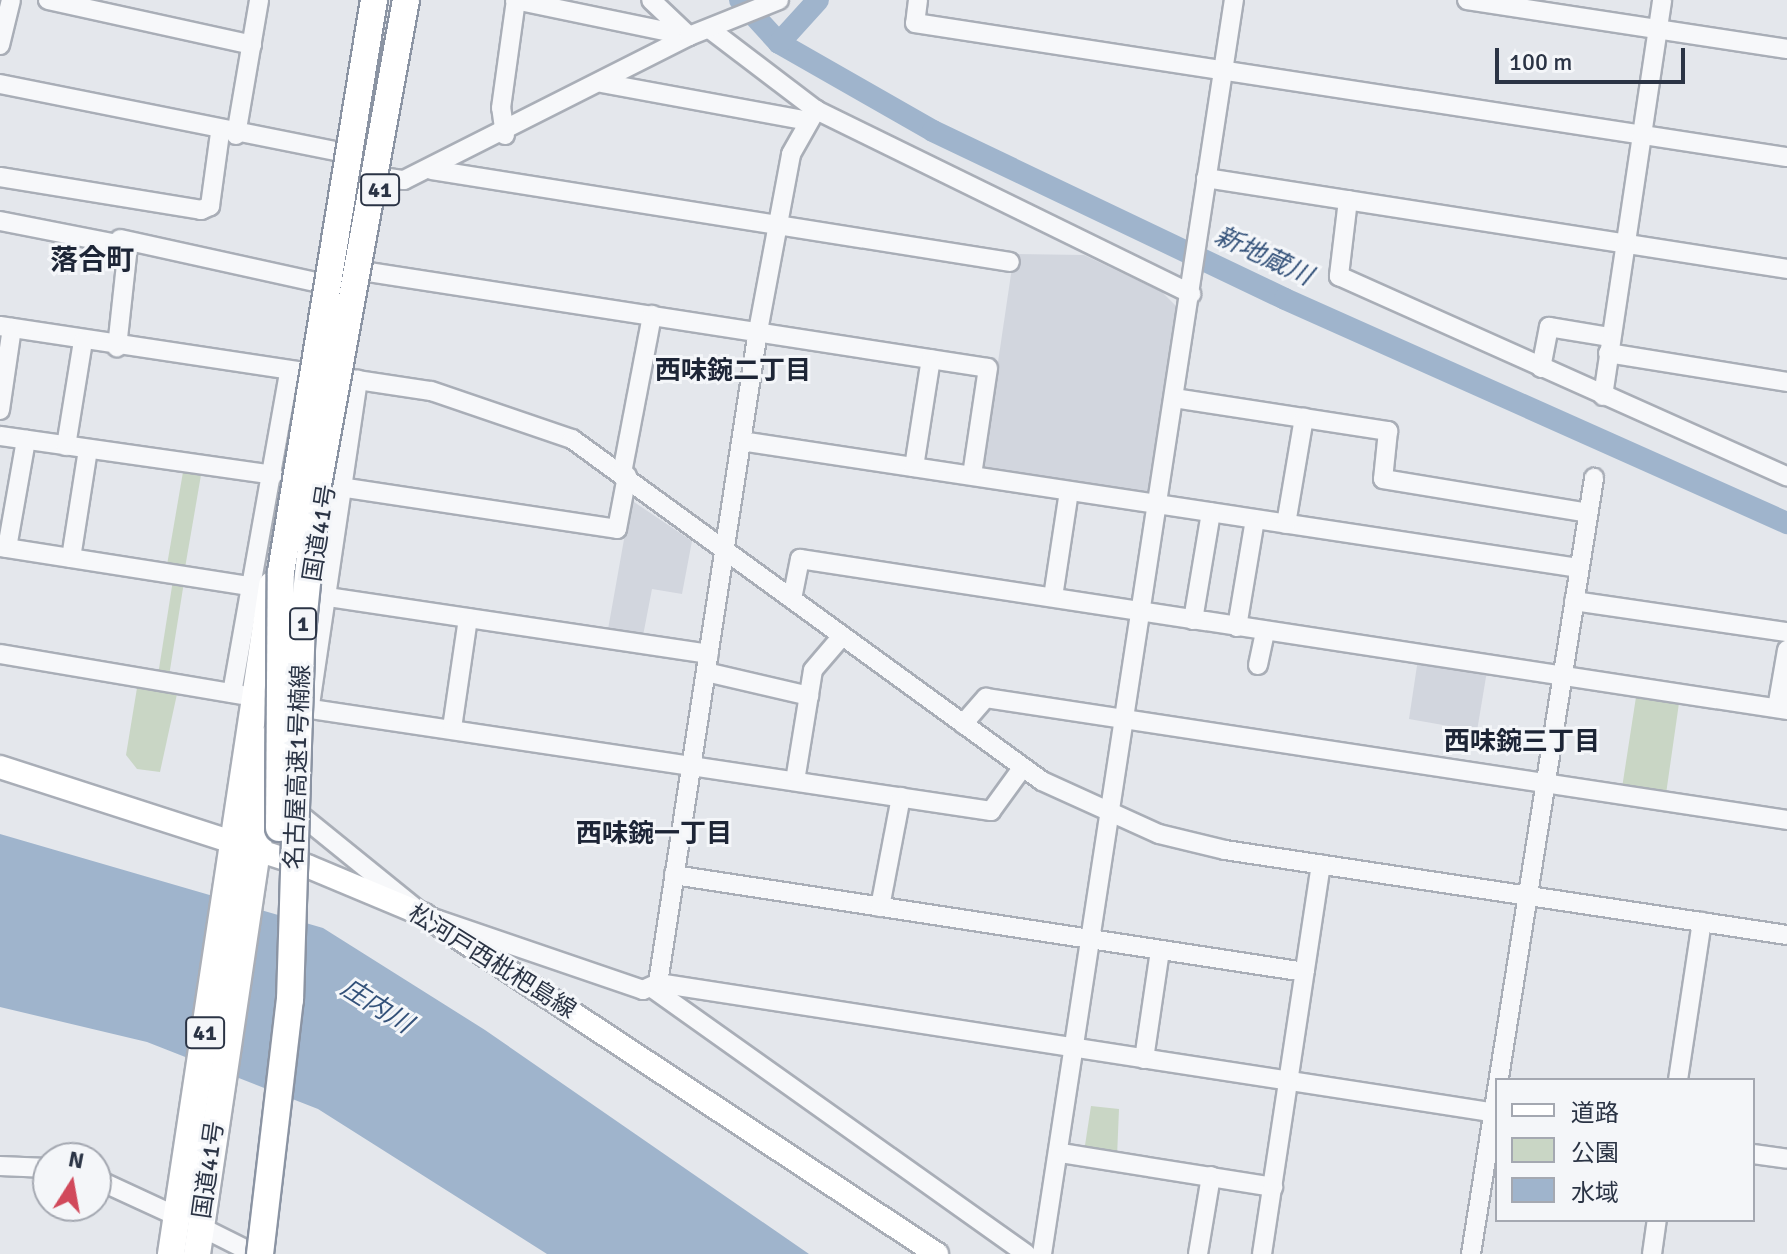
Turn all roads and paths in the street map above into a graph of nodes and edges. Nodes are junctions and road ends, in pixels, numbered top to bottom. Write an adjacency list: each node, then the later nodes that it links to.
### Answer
1 (11, 0): 17 (street)
2 (48, 0): 18 (street)
3 (259, 0): 18 (street)
4 (393, 0): 27 (highway, bridge)
5 (409, 0): 27 (highway, 名古屋高速1号楠線 / 1, bridge); 31 (highway, 国道41号 / 41)
6 (516, 0): 16 (street); 25 (street)
7 (651, 0): 16 (street)
8 (778, 0): 15 (street)
9 (918, 0): 20 (street)
10 (1234, 0): 20 (street)
11 (1467, 0): 14 (street)
12 (1662, 0): 14 (street)
13 (368, 1): 27 (highway); 100 (highway, 名古屋高速1号楠線 / 1, bridge)
14 (1657, 29): 19 (street); 26 (street)
15 (711, 30): 16 (street); 23 (street)
16 (689, 36): 21 (street)
17 (0, 45)
18 (252, 45): 24 (street)
19 (1787, 49)
20 (1224, 70): 26 (street); 32 (street)
21 (602, 83): 23 (street); 25 (street)
22 (0, 84): 24 (street)
23 (813, 116): 35 (street); 42 (street)
24 (228, 134): 27 (street); 30 (street)
25 (505, 135): 29 (street)
26 (1642, 135): 28 (street); 37 (street)
27 (362, 145): 31 (street); 41 (highway, 国道41号 / 41); 100 (highway, bridge); 142 (highway, 名古屋高速1号楠線 / 1, bridge)
28 (1787, 157)
29 (432, 170): 31 (street); 35 (street)
30 (0, 177)
31 (382, 177): 40 (highway, 国道41号 / 41)
32 (1206, 178): 33 (street); 42 (street)
33 (1348, 200): 37 (street); 50 (street)
34 (0, 221): 36 (street)
35 (777, 223): 38 (street); 45 (street)
36 (120, 239): 41 (street); 48 (street)
37 (1626, 243): 39 (street); 47 (street)
38 (1010, 262)
39 (1787, 269)
40 (362, 271): 43 (street); 52 (highway, 国道41号 / 41)
41 (316, 282): 51 (highway, 国道41号 / 41)
42 (1191, 294): 55 (street)
43 (652, 315): 45 (street); 64 (street)
44 (6, 327): 46 (street); 56 (street)
45 (758, 331): 49 (street); 60 (street)
46 (83, 341): 48 (street); 61 (street)
47 (1609, 345): 50 (street); 53 (street); 54 (street)
48 (117, 347): 51 (street)
49 (931, 359): 63 (street); 66 (street)
50 (1541, 368): 54 (street)
51 (295, 374): 52 (street); 65 (street); 112 (highway, 国道41号 / 41)
52 (352, 380): 64 (street); 69 (street); 112 (highway, 国道41号 / 41)
53 (1787, 382)
54 (1603, 396): 67 (street)
55 (1174, 398): 57 (street); 71 (street)
56 (0, 410)
57 (1304, 418): 73 (street); 75 (street)
58 (0, 436): 59 (street)
59 (26, 440): 61 (street); 77 (street)
60 (741, 441): 63 (street); 76 (street)
61 (66, 446): 62 (street)
62 (88, 449): 65 (street); 78 (street)
63 (914, 467): 66 (street)
64 (624, 474): 69 (street); 76 (street)
65 (273, 475): 80 (street)
66 (972, 475): 70 (street)
67 (1787, 476)
68 (1594, 478): 73 (street)
69 (340, 487): 81 (street)
70 (1069, 491): 71 (street); 82 (street)
71 (1157, 504): 72 (street); 85 (street)
72 (1211, 512): 74 (street); 87 (street)
73 (1588, 513): 79 (street)
74 (1255, 519): 75 (street); 88 (street)
75 (1286, 524): 79 (street)
76 (725, 547): 83 (street); 94 (street)
77 (4, 548): 78 (street)
78 (71, 558): 80 (street)
79 (1579, 568): 84 (street)
80 (255, 587): 93 (street)
81 (321, 596): 86 (street); 98 (street)
82 (1053, 597): 83 (street); 85 (street)
83 (792, 599): 91 (street)
84 (1574, 601): 90 (street); 96 (street)
85 (1141, 611): 87 (street); 101 (street)
86 (468, 618): 94 (street); 103 (street)
87 (1193, 620): 88 (street)
88 (1237, 627): 89 (street)
89 (1265, 631): 95 (street); 96 (street)
90 (1787, 632)
91 (842, 636): 97 (street); 102 (street)
92 (1787, 650): 99 (street)
93 (0, 654)
94 (707, 663): 97 (street); 104 (street)
95 (1258, 665)
96 (1560, 676): 99 (street); 108 (street)
97 (809, 696): 107 (street)
98 (310, 705): 103 (street); 117 (street)
99 (1782, 709)
100 (277, 710): 141 (highway, 名古屋高速1号楠線 / 1, bridge)
101 (1123, 719): 102 (street); 108 (street); 110 (street)
102 (963, 724): 106 (street)
103 (452, 728): 104 (street)
104 (691, 766): 107 (street); 114 (street)
105 (0, 767): 112 (main road, 松河戸西枇杷島線)
106 (1023, 767): 109 (street); 110 (street)
107 (795, 781): 109 (street)
108 (1543, 784): 111 (street); 115 (street)
109 (901, 797): 116 (street)
110 (1109, 816): 113 (street); 120 (street)
111 (1787, 820)
112 (243, 855): 117 (main road, 松河戸西枇杷島線); 139 (highway, 国道41号 / 41)
113 (1321, 864): 115 (street); 122 (street)
114 (674, 875): 116 (street); 123 (street)
115 (1524, 896): 118 (street); 126 (street)
116 (880, 907): 120 (street)
117 (424, 915): 123 (street); 143 (main road, 松河戸西枇杷島線)
118 (1702, 922): 119 (street); 127 (street)
119 (1787, 935)
120 (1089, 938): 121 (street); 124 (street)
121 (1160, 950): 122 (street); 125 (street)
122 (1305, 972): 128 (street)
123 (655, 986): 124 (street); 144 (street)
124 (1076, 1048): 125 (street); 130 (street)
125 (1144, 1059): 128 (street)
126 (1499, 1078)
127 (1678, 1078)
128 (1289, 1081): 129 (street); 137 (street)
129 (1494, 1113): 148 (street)
130 (1061, 1153): 135 (street); 145 (street)
131 (1755, 1154): 132 (street)
132 (1787, 1159)
133 (0, 1166): 134 (street)
134 (32, 1167)
135 (1211, 1176): 137 (street); 146 (street)
136 (112, 1187): 139 (street)
137 (1273, 1187): 147 (street)
138 (1657, 1222): 149 (street)
139 (195, 1230): 140 (highway, 国道41号 / 41); 142 (street)
140 (171, 1254)
141 (245, 1254)
142 (257, 1254)
143 (937, 1254)
144 (1026, 1254)
145 (1042, 1254)
146 (1198, 1254)
147 (1262, 1254)
148 (1471, 1254)
149 (1652, 1254)

